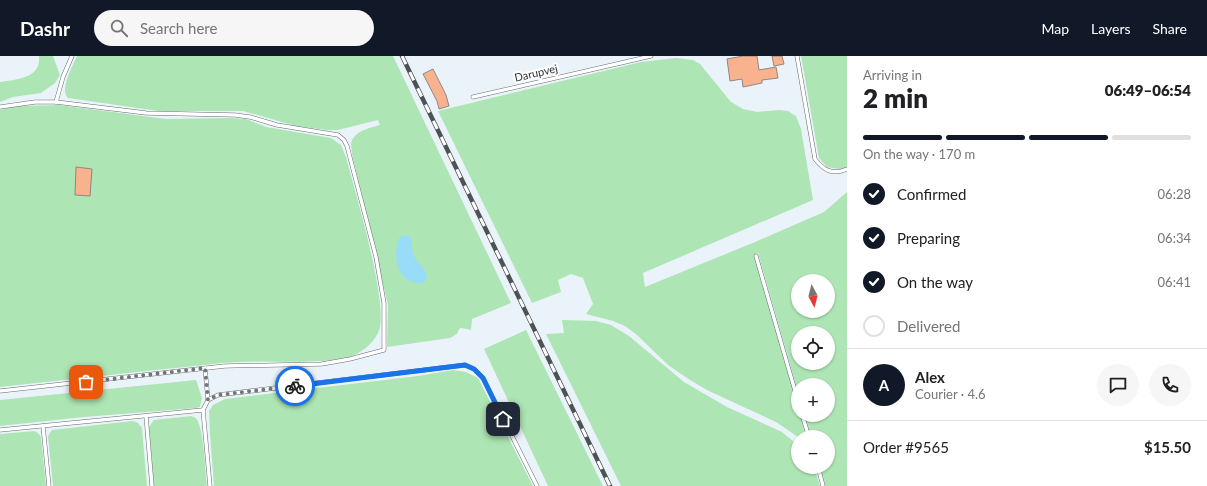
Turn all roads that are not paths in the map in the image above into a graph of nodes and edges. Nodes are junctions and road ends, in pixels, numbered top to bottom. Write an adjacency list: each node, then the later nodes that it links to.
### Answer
1 (72, 56): 5 (lane)
2 (651, 56): 4 (lane, Darupvej)
3 (797, 56): 7 (lane)
4 (473, 97)
5 (56, 102): 6 (lane); 9 (lane)
6 (0, 107)
7 (847, 169)
8 (756, 256): 10 (lane)
9 (205, 368): 11 (lane); 12 (lane)
10 (791, 378)
11 (0, 390)
12 (208, 400): 13 (lane); 21 (lane)
13 (203, 410): 14 (lane); 20 (lane)
14 (146, 416): 15 (lane); 19 (lane)
15 (43, 426): 16 (lane); 18 (lane)
16 (0, 430)
17 (820, 474): 22 (lane)
18 (49, 486)
19 (152, 486)
20 (210, 486)
21 (537, 486)
22 (823, 486)

